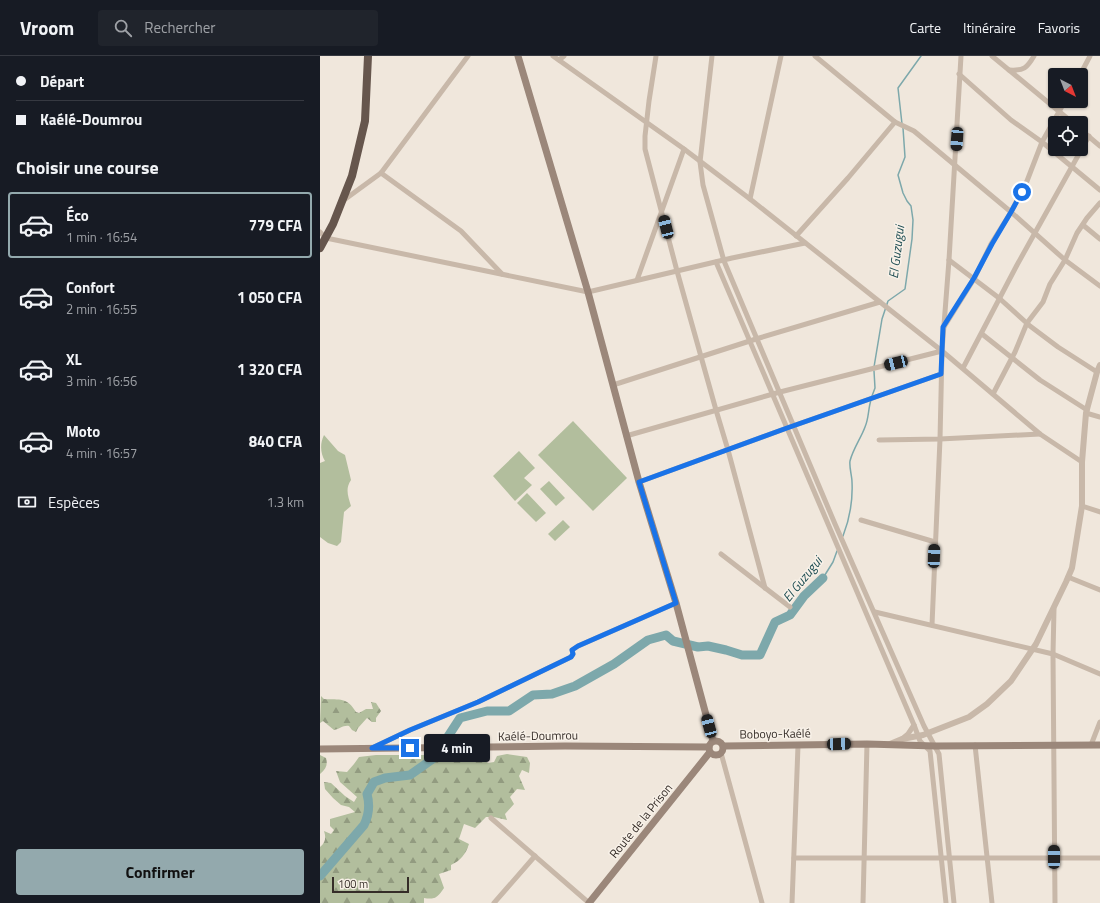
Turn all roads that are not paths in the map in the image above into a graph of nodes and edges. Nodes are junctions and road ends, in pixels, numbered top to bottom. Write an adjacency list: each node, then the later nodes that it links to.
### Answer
1 (368, 56): 33 (highway)
2 (468, 56): 30 (street)
3 (518, 56): 54 (main road)
4 (553, 56): 14 (street)
5 (564, 56): 14 (street)
6 (656, 56): 22 (street)
7 (712, 56): 27 (street)
8 (781, 56): 32 (street)
9 (815, 56): 21 (street)
10 (961, 56): 17 (street)
11 (992, 56): 16 (street)
12 (1034, 56): 16 (street)
13 (1090, 56): 15 (street)
14 (559, 60): 22 (street)
15 (1084, 68)
16 (1008, 70): 19 (street)
17 (959, 74): 24 (street); 28 (street)
18 (1062, 108): 19 (street)
19 (1060, 111): 20 (street); 24 (street)
20 (1065, 116)
21 (895, 122): 28 (street); 40 (street)
22 (647, 123): 26 (street); 35 (street)
23 (1089, 136): 25 (street); 29 (street)
24 (1042, 142): 29 (street); 36 (street)
25 (1100, 146)
26 (684, 149): 27 (street); 35 (street)
27 (700, 162): 32 (street); 47 (street)
28 (955, 166): 36 (street); 45 (street)
29 (1072, 166): 31 (street); 39 (street)
30 (381, 173): 33 (street); 50 (street)
31 (1100, 190)
32 (750, 199): 40 (street)
33 (343, 200): 41 (highway)
34 (1100, 203): 37 (street)
35 (662, 212): 49 (street); 52 (street)
36 (1011, 212): 39 (street); 51 (street)
37 (1083, 226): 42 (street); 46 (street)
38 (320, 232): 41 (street)
39 (1035, 234): 46 (street); 55 (street)
40 (796, 236): 43 (street)
41 (326, 238): 44 (highway); 50 (street)
42 (1100, 239)
43 (805, 243): 47 (street); 56 (street)
44 (320, 248)
45 (949, 260): 51 (street); 58 (street)
46 (1065, 260): 53 (street); 57 (street)
47 (724, 261): 48 (street); 60 (street)
48 (716, 262): 49 (street); 61 (street)
49 (677, 271): 52 (street); 63 (street)
50 (503, 275): 54 (street)
51 (974, 278): 55 (street); 58 (street)
52 (637, 280): 54 (street)
53 (1100, 286)
54 (588, 292): 69 (main road)
55 (999, 298): 57 (street); 59 (street)
56 (880, 302): 60 (street); 62 (street)
57 (1027, 323): 64 (street); 67 (street)
58 (943, 327): 62 (street)
59 (982, 334): 64 (street); 66 (street)
60 (756, 339): 61 (street); 70 (street)
61 (750, 341): 63 (street); 72 (street)
62 (942, 351): 66 (street); 68 (street); 70 (street)
63 (700, 357): 69 (street); 73 (street)
64 (1011, 358): 71 (street); 74 (street)
65 (1100, 365): 67 (street)
66 (963, 368): 71 (street)
67 (1097, 372): 74 (street)
68 (941, 374): 76 (street); 80 (street)
69 (613, 385): 79 (main road)
70 (780, 392): 72 (street); 76 (street)
71 (993, 394): 78 (street)
72 (773, 395): 73 (street); 77 (street)
73 (716, 410): 79 (street); 82 (street)
74 (1086, 412): 75 (street); 83 (street)
75 (1100, 417)
76 (794, 426): 77 (street); 96 (street)
77 (787, 428): 82 (street); 102 (street)
78 (1040, 434): 80 (street); 83 (street)
79 (626, 436): 84 (main road)
80 (940, 439): 81 (street); 88 (street)
81 (879, 440)
82 (728, 450): 84 (street); 91 (street)
83 (1082, 462): 85 (street)
84 (639, 482): 93 (main road)
85 (1082, 506): 86 (street); 90 (street)
86 (1100, 512)
87 (861, 520): 88 (street)
88 (935, 542): 97 (street)
89 (721, 554): 91 (street)
90 (1068, 577): 92 (street); 95 (street)
91 (765, 588): 94 (street)
92 (1100, 590)
93 (676, 603): 115 (main road); 116 (street)
94 (790, 607)
95 (1054, 609): 98 (street); 99 (street)
96 (875, 612): 97 (street); 103 (street)
97 (932, 625): 98 (street)
98 (1033, 649): 99 (street); 103 (street)
99 (1053, 654): 100 (street); 114 (street)
100 (1100, 674)
101 (1100, 722): 110 (street)
102 (914, 724): 104 (street); 105 (street)
103 (928, 733): 104 (street); 113 (street)
104 (917, 737): 105 (street); 108 (street)
105 (902, 739): 107 (street)
106 (867, 744): 107 (main road, Boboyo-Kaélé); 112 (main road, Boboyo-Kaélé); 123 (street)
107 (890, 744): 108 (main road, Boboyo-Kaélé)
108 (923, 745): 113 (main road, Boboyo-Kaélé); 124 (street)
109 (975, 745): 113 (main road); 114 (main road); 126 (street)
110 (1091, 745): 111 (main road); 114 (main road)
111 (1100, 745)
112 (798, 746): 118 (main road, Boboyo-Kaélé); 122 (street)
113 (935, 746): 125 (street)
114 (1054, 746): 121 (street)
115 (711, 747): 116 (main road, Kaélé-Doumrou); 118 (main road, Boboyo-Kaélé); 118 (main road); 129 (main road, Route de la Prison)
116 (372, 748): 117 (main road, Kaélé-Doumrou)
117 (320, 749)
118 (723, 750): 130 (street)
119 (491, 818): 120 (street)
120 (535, 856): 128 (street); 129 (street)
121 (1054, 857): 126 (street); 127 (street); 136 (street)
122 (794, 858): 123 (street); 131 (street)
123 (864, 858): 124 (street); 132 (street)
124 (941, 858): 125 (street); 133 (street)
125 (950, 858): 126 (street); 134 (street)
126 (987, 858): 135 (street)
127 (1100, 858)
128 (494, 903)
129 (589, 903)
130 (762, 903)
131 (792, 903)
132 (863, 903)
133 (946, 903)
134 (954, 903)
135 (992, 903)
136 (1055, 903)

